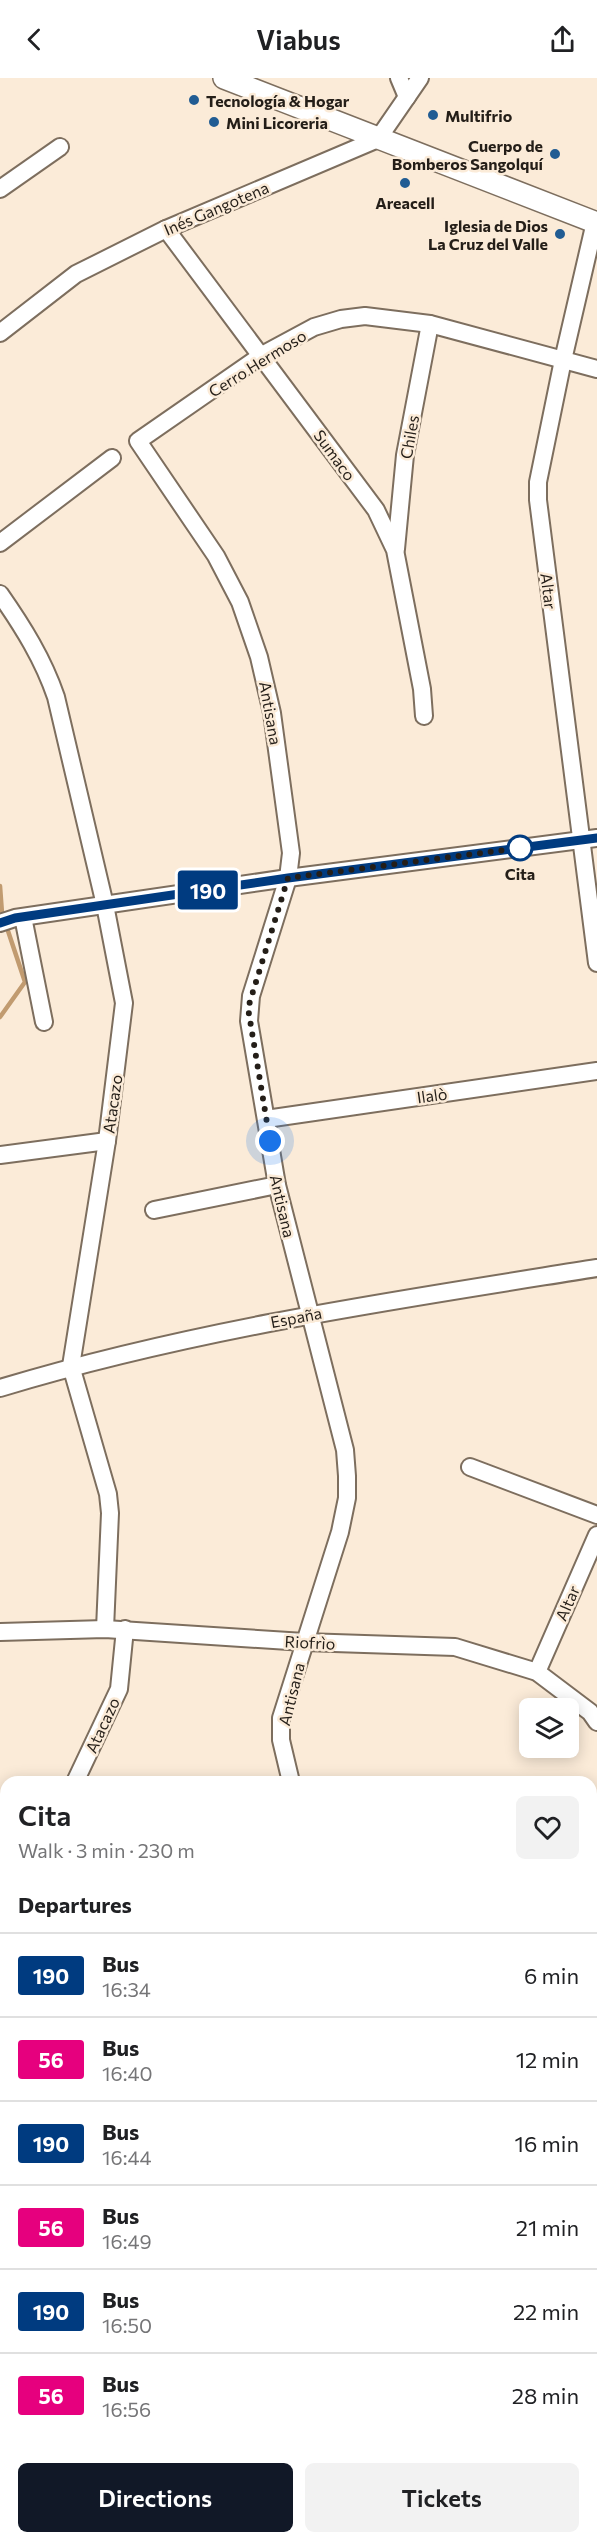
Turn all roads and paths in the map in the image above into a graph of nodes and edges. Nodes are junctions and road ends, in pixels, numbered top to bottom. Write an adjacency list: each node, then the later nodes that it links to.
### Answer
1 (224, 78): 5 (main road)
2 (399, 78): 4 (street)
3 (420, 78): 4 (street)
4 (407, 97): 5 (street)
5 (378, 139): 8 (main road); 9 (street, Inés Gangotena)
6 (60, 147): 7 (street)
7 (0, 189)
8 (596, 223): 13 (street, Altar)
9 (166, 230): 11 (street, Inés Gangotena); 12 (street, Sumaco)
10 (430, 324): 12 (street, Cerro Hermoso); 13 (street, Cerro Hermoso); 18 (street, Chiles)
11 (0, 333)
12 (262, 355): 15 (street, Cerro Hermoso); 18 (street, Sumaco)
13 (563, 360): 14 (street, Cerro Hermoso); 21 (street, Altar)
14 (597, 369)
15 (138, 441): 22 (street, Antisana)
16 (112, 458): 17 (street)
17 (0, 543)
18 (395, 550): 20 (street, Sumaco)
19 (0, 594): 23 (street, Atacazo)
20 (424, 716)
21 (589, 839): 22 (street); 25 (street, Altar)
22 (288, 878): 23 (street); 28 (street, Antisana)
23 (105, 905): 24 (street); 29 (street, Atacazo)
24 (13, 919): 26 (street)
25 (597, 963)
26 (44, 1022)
27 (597, 1071): 28 (street, Ilalò)
28 (266, 1119): 31 (street, Antisana)
29 (107, 1141): 30 (street); 35 (street, Atacazo)
30 (0, 1155)
31 (277, 1185): 32 (street); 34 (street, Antisana)
32 (154, 1210)
33 (597, 1268): 34 (street, España)
34 (309, 1314): 35 (street, España); 43 (street, Antisana)
35 (71, 1366): 36 (street, España); 40 (street, Atacazo)
36 (0, 1388)
37 (470, 1467): 38 (street)
38 (597, 1515)
39 (597, 1535): 44 (street, Altar)
40 (105, 1629): 41 (street, Riofrìo); 42 (street, Riofrìo)
41 (125, 1629): 43 (street, Riofrìo); 46 (street, Atacazo)
42 (0, 1632)
43 (304, 1642): 44 (street, Riofrìo); 47 (street, Antisana)
44 (537, 1672): 45 (street, Riofrìo)
45 (597, 1722)
46 (78, 1776)
47 (290, 1776)

